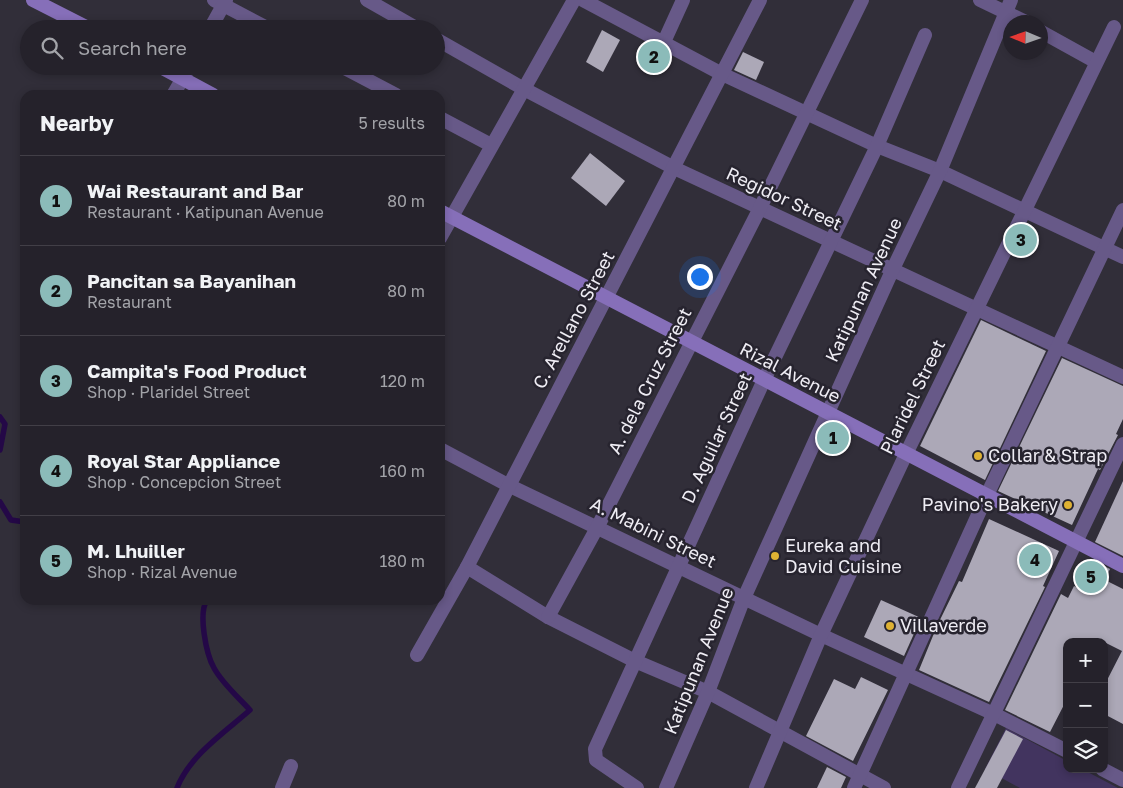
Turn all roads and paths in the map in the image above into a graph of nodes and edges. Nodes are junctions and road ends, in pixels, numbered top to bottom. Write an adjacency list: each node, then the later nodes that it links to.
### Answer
1 (33, 0): 12 (main road)
2 (367, 0): 15 (street)
3 (574, 0): 27 (street)
4 (583, 0): 20 (street)
5 (683, 0): 20 (street)
6 (760, 0): 22 (street, C. Arellano Street)
7 (862, 0): 31 (street, A. dela Cruz Street)
8 (980, 0): 10 (street)
9 (221, 2): 13 (street); 14 (street)
10 (1009, 6): 11 (street); 36 (street, Katipunan Avenue)
11 (1019, 15)
12 (72, 20)
13 (214, 20)
14 (253, 20)
15 (402, 20)
16 (1114, 26): 21 (street, Plaridel Street)
17 (925, 35): 34 (street, D. Aguilar Street)
18 (1048, 35): 21 (street)
19 (445, 44): 27 (street, Regidor Street)
20 (664, 44): 22 (street)
21 (1096, 62): 38 (street, Plaridel Street)
22 (722, 74): 31 (street); 35 (street, C. Arellano Street)
23 (175, 75): 26 (main road)
24 (184, 75): 26 (street)
25 (358, 75): 30 (street)
26 (182, 79): 28 (street); 29 (main road)
27 (524, 89): 33 (street); 35 (street, Regidor Street)
28 (176, 90)
29 (203, 90)
30 (387, 90)
31 (807, 113): 34 (street); 37 (street, A. dela Cruz Street)
32 (445, 121): 33 (street)
33 (491, 145): 40 (street)
34 (878, 146): 36 (street); 41 (street, D. Aguilar Street)
35 (674, 168): 37 (street, Regidor Street); 45 (street, C. Arellano Street)
36 (940, 171): 38 (street); 44 (street, Katipunan Avenue)
37 (760, 208): 41 (street, Regidor Street); 47 (street, A. dela Cruz Street)
38 (1023, 210): 42 (street); 46 (street, Plaridel Street)
39 (1123, 210): 42 (street)
40 (446, 214): 45 (main road, Rizal Avenue)
41 (832, 241): 44 (street, Regidor Street); 50 (street, D. Aguilar Street)
42 (1103, 248): 43 (street); 48 (street)
43 (1123, 257)
44 (892, 271): 46 (street, Regidor Street); 51 (street, Katipunan Avenue)
45 (606, 299): 47 (main road, Rizal Avenue); 55 (street, C. Arellano Street)
46 (976, 308): 48 (street, Regidor Street); 54 (street, Plaridel Street)
47 (690, 342): 50 (main road, Rizal Avenue); 57 (street, A. dela Cruz Street)
48 (1060, 346): 49 (street, Regidor Street); 56 (street)
49 (1123, 377)
50 (764, 380): 51 (main road, Rizal Avenue); 61 (street, D. Aguilar Street)
51 (827, 413): 54 (main road, Rizal Avenue); 62 (street, Katipunan Avenue)
52 (1123, 444): 58 (street)
53 (445, 452): 55 (street, A. Mabini Street)
54 (906, 454): 56 (main road, Rizal Avenue); 64 (street, Plaridel Street)
55 (508, 485): 57 (street, A. Mabini Street); 60 (street, C. Arellano Street)
56 (987, 496): 58 (main road, Rizal Avenue); 67 (street)
57 (598, 526): 61 (street, A. Mabini Street); 63 (street, A. dela Cruz Street)
58 (1075, 541): 59 (main road, Rizal Avenue); 69 (street)
59 (1123, 566)
60 (467, 567): 63 (street); 65 (street, C. Arellano Street)
61 (678, 567): 62 (street, A. Mabini Street); 66 (street, D. Aguilar Street)
62 (744, 598): 64 (street, A. Mabini Street); 68 (street, Katipunan Avenue)
63 (548, 617): 66 (street)
64 (821, 635): 67 (street, A. Mabini Street); 70 (street, Plaridel Street)
65 (417, 655)
66 (635, 661): 68 (street); 77 (street, D. Aguilar Street)
67 (907, 674): 69 (street, A. Mabini Street); 75 (street)
68 (708, 692): 70 (street); 78 (street, Katipunan Avenue)
69 (994, 714): 71 (street, A. Mabini Street); 81 (street)
70 (782, 732): 75 (street); 79 (street, Plaridel Street)
71 (1063, 749)
72 (291, 766): 76 (street)
73 (1108, 772): 74 (street)
74 (1123, 780)
75 (857, 782): 80 (street)
76 (282, 788)
77 (637, 788)
78 (666, 788)
79 (756, 788)
80 (884, 788)
81 (958, 788)

